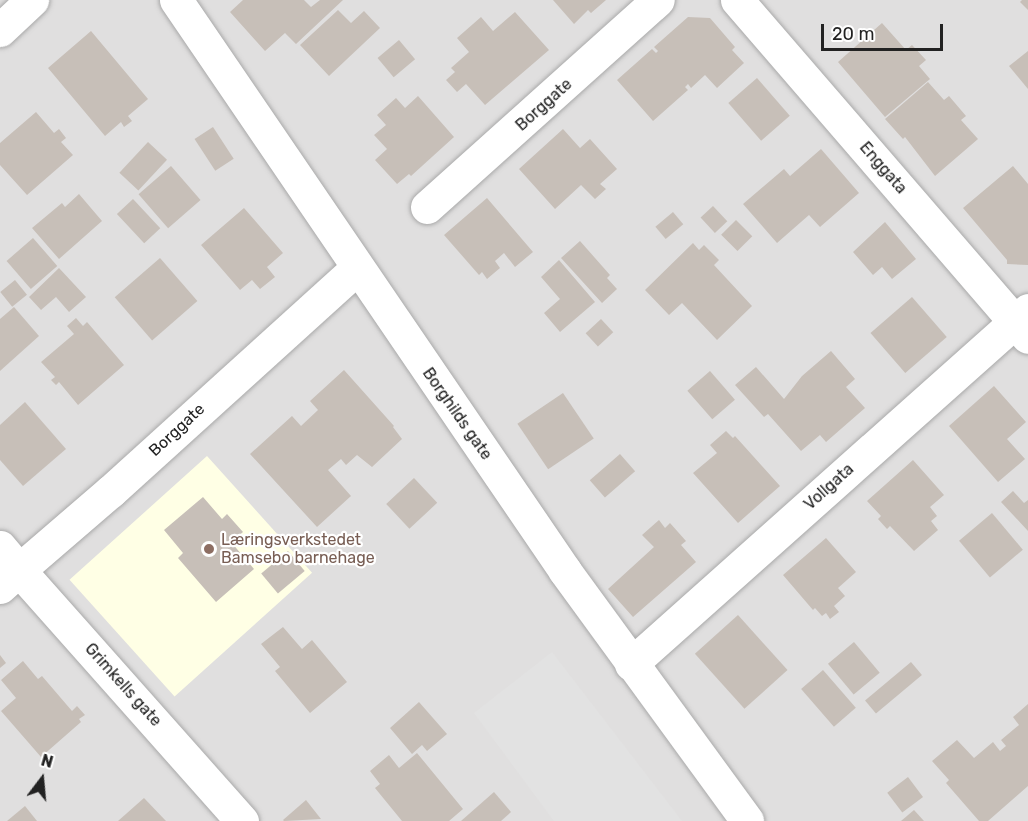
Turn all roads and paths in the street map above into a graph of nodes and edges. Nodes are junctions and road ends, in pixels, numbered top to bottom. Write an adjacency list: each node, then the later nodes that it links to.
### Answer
1 (32, 0): 5 (street)
2 (176, 0): 7 (street, Borghilds gate)
3 (658, 0): 6 (street, Borggate)
4 (737, 0): 8 (street, Enggata)
5 (0, 30)
6 (428, 207)
7 (357, 268): 9 (street, Borggate); 10 (street, Borghilds gate)
8 (1024, 323): 10 (street, Vollgata)
9 (6, 568): 11 (street, Grimkells gate)
10 (631, 664): 12 (street, Borghilds gate)
11 (242, 821)
12 (747, 821)

